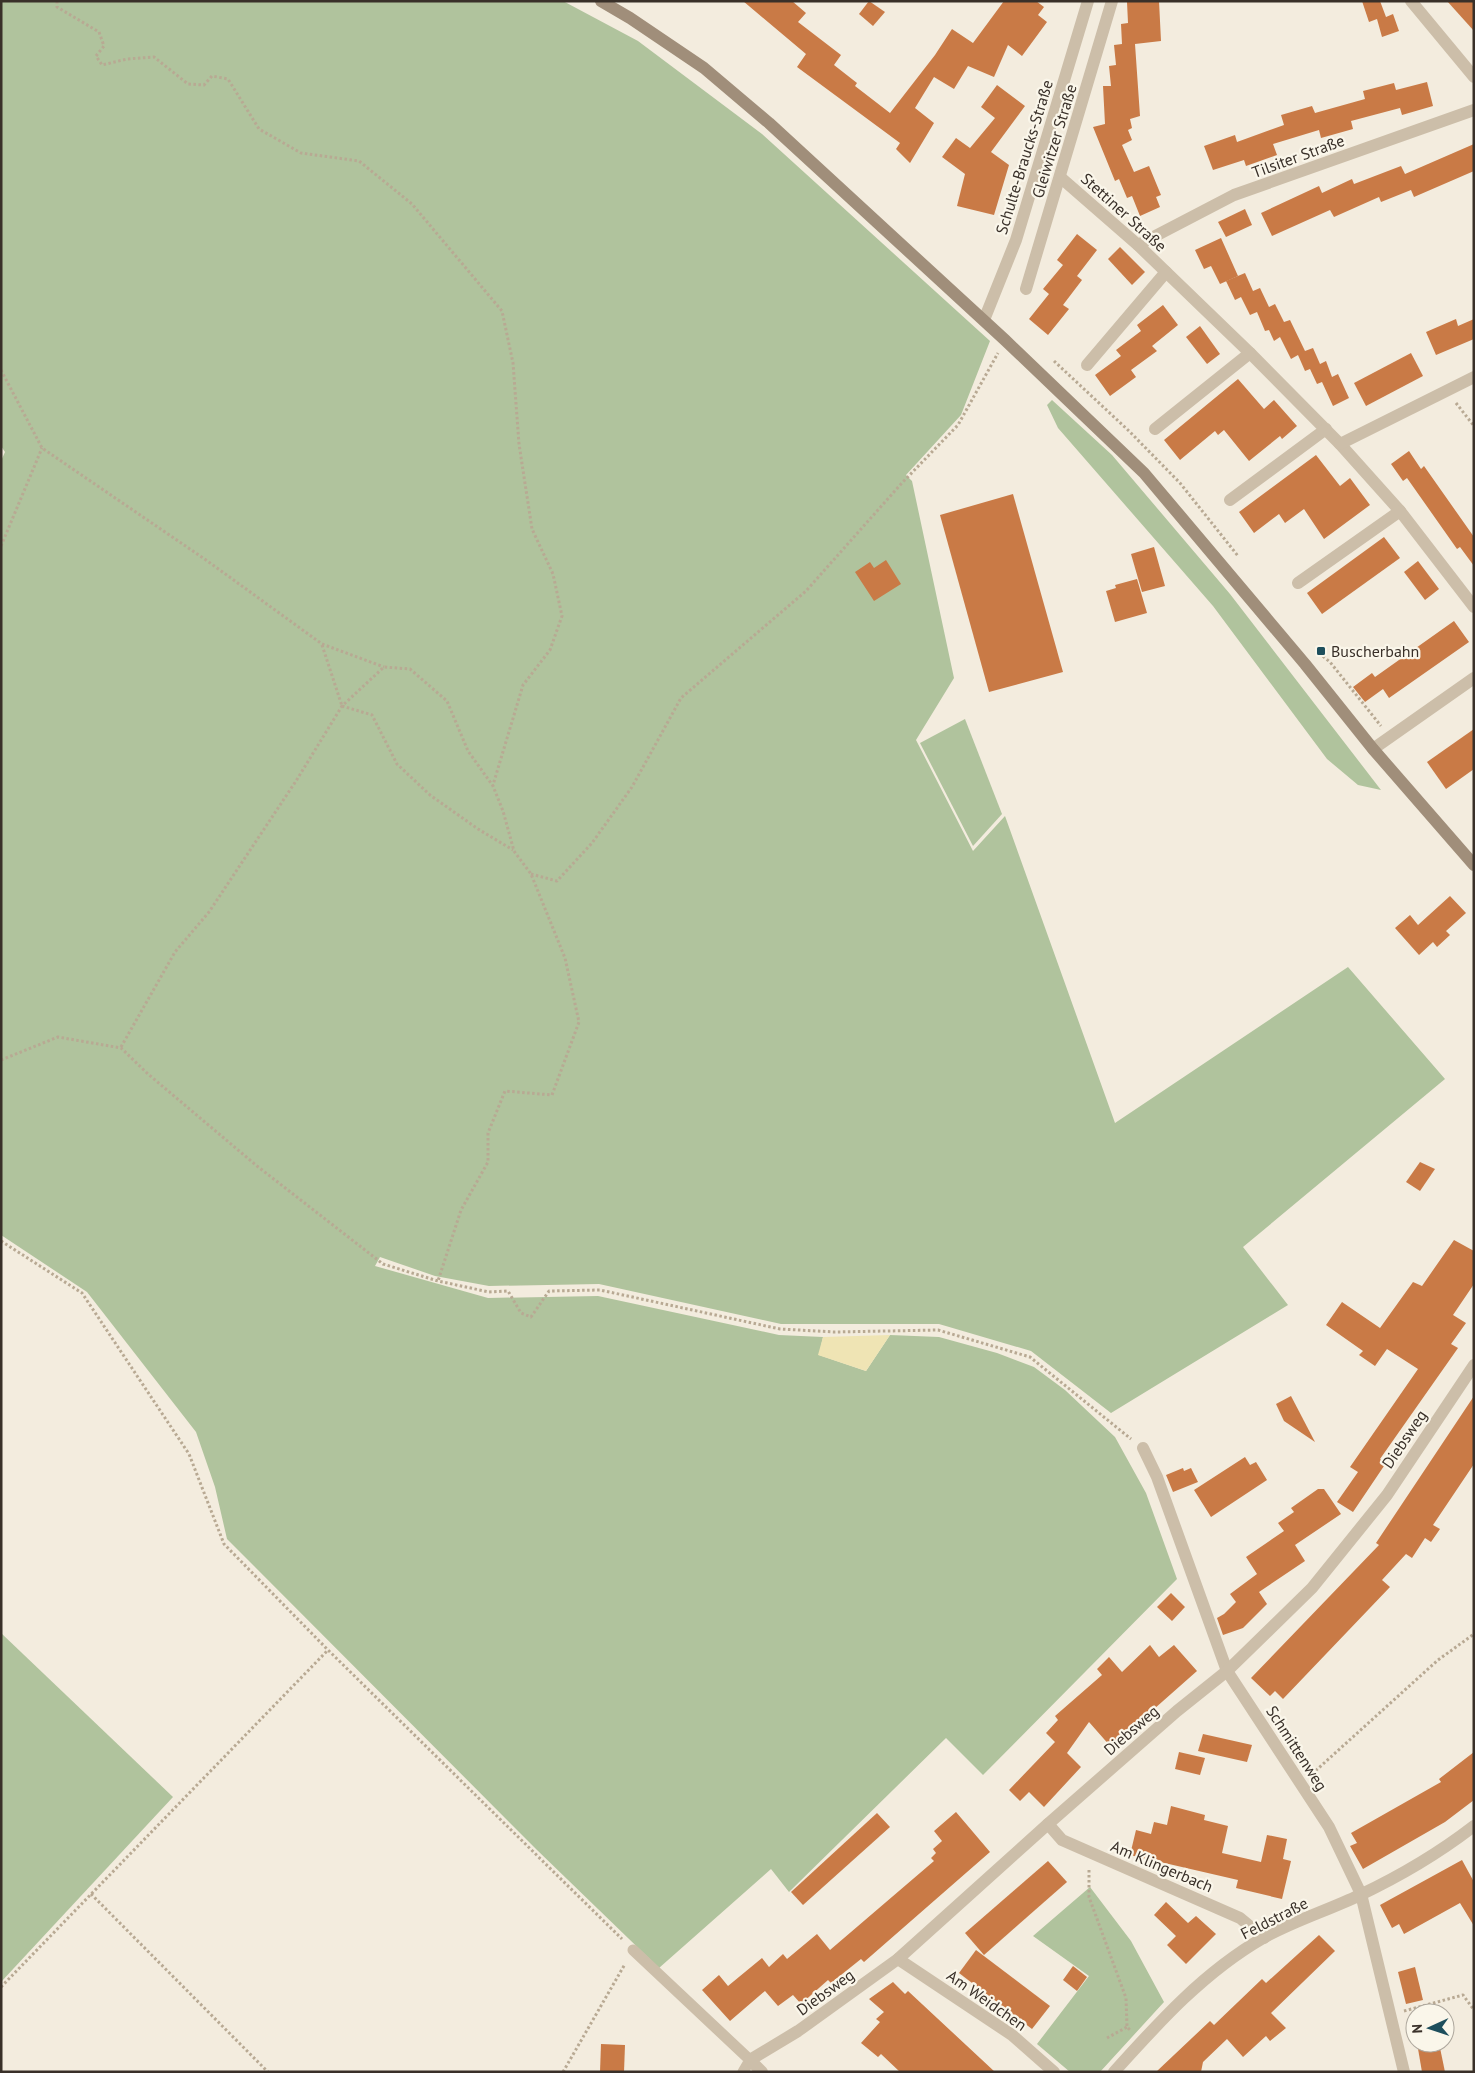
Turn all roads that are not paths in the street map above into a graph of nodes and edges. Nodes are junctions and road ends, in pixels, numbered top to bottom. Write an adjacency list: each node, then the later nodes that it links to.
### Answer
1 (601, 1): 11 (main road)
2 (1088, 1): 11 (street, Schulte-Braucks-Straße)
3 (1112, 1): 7 (street, Gleiwitzer Straße)
4 (1411, 1): 5 (street)
5 (1474, 77)
6 (1474, 110): 8 (street, Tilsiter Straße)
7 (1060, 177): 8 (street, Stettiner Straße); 10 (street, Gleiwitzer Straße)
8 (1138, 246): 9 (street, Stettiner Straße)
9 (1166, 272): 12 (street, Stettiner Straße); 13 (street, Stettiner Straße)
10 (1026, 289)
11 (984, 320): 23 (main road)
12 (1250, 353): 15 (street); 16 (street, Stettiner Straße)
13 (1087, 364)
14 (1474, 377): 17 (street)
15 (1155, 429)
16 (1326, 429): 17 (street, Stettiner Straße); 18 (street)
17 (1340, 444): 19 (street, Stettiner Straße)
18 (1230, 500)
19 (1400, 511): 20 (street); 21 (street, Stettiner Straße)
20 (1298, 583)
21 (1474, 607)
22 (1474, 678): 23 (street)
23 (1373, 749): 24 (main road)
24 (1474, 865)
25 (1474, 1365): 26 (street, Diebsweg)
26 (1469, 1381): 28 (street, Diebsweg)
27 (1144, 1448): 28 (street, Schmittenweg)
28 (1227, 1672): 29 (street, Diebsweg); 31 (street, Schmittenweg)
29 (1048, 1824): 32 (street, Am Klingerbach); 34 (street, Diebsweg)
30 (1474, 1826): 31 (street, Feldstraße)
31 (1361, 1894): 32 (street, Feldstraße); 39 (street, Schmittenweg)
32 (1264, 1938): 38 (street, Feldstraße)
33 (633, 1950): 35 (lane)
34 (898, 1959): 35 (street, Diebsweg); 37 (street, Am Weidchen)
35 (747, 2066): 36 (street)
36 (762, 2072)
37 (1054, 2072)
38 (1114, 2072)
39 (1404, 2072)

